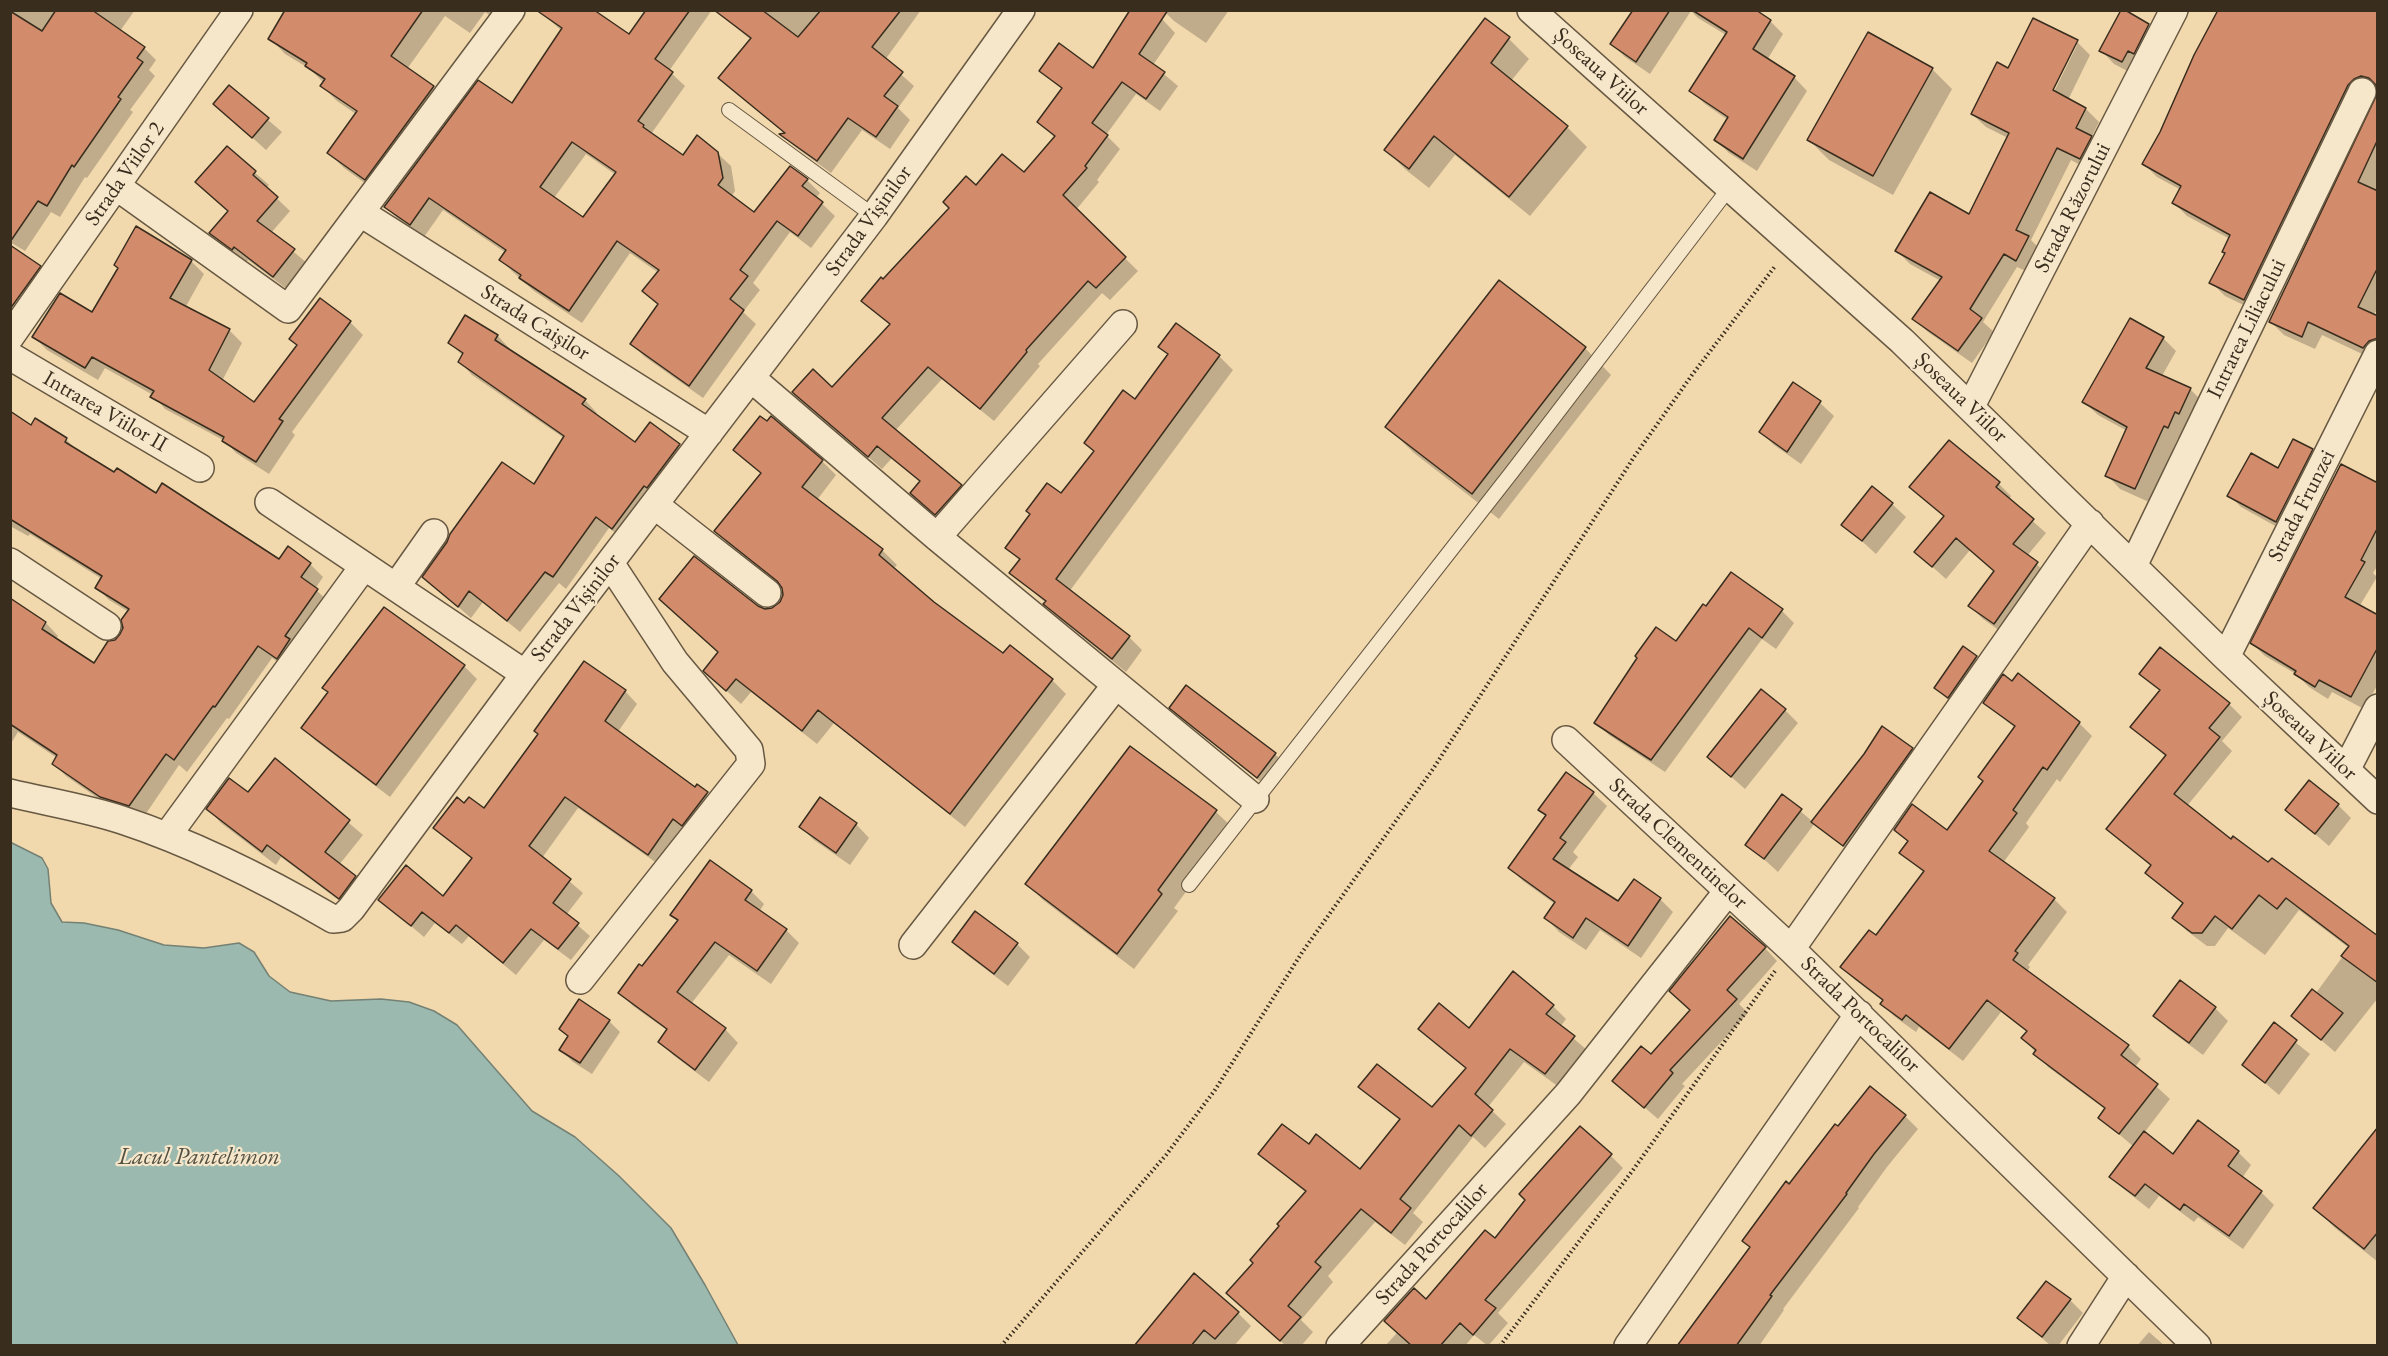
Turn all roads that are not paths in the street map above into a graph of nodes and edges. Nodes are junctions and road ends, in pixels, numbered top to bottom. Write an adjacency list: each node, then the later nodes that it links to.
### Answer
1 (239, 10): 8 (street, Strada Viilor 2)
2 (511, 10): 10 (street)
3 (1021, 10): 11 (street, Strada Vișinilor)
4 (2174, 10): 17 (street, Strada Răzorului)
5 (1541, 14): 9 (street, Șoseaua Viilor)
6 (2362, 92): 28 (street, Intrarea Liliacului)
7 (729, 110): 11 (lane)
8 (116, 186): 10 (street); 13 (street, Strada Viilor 2)
9 (1730, 187): 17 (street, Șoseaua Viilor); 39 (lane)
10 (362, 213): 18 (street, Strada Caișilor)
11 (874, 216): 16 (street, Strada Vișinilor)
12 (1123, 324): 24 (street)
13 (10, 337)
14 (2378, 354): 32 (street, Strada Frunzei)
15 (10, 356): 19 (street, Intrarea Viilor II)
16 (751, 378): 18 (street, Strada Vișinilor); 24 (street)
17 (1971, 406): 22 (street, Șoseaua Viilor)
18 (709, 432): 21 (street, Strada Vișinilor)
19 (200, 468)
20 (269, 502): 27 (street)
21 (656, 506): 26 (street, Strada Vișinilor); 30 (street)
22 (2090, 522): 28 (street, Șoseaua Viilor); 45 (street, Strada Portocalilor)
23 (434, 533): 29 (street)
24 (937, 537): 34 (street)
25 (10, 562): 31 (street)
26 (610, 563): 33 (street, Strada Vișinilor); 46 (street)
27 (364, 566): 29 (street); 41 (street)
28 (2133, 566): 32 (street, Șoseaua Viilor)
29 (396, 587): 33 (street)
30 (767, 593)
31 (107, 626)
32 (2226, 657): 37 (street, Șoseaua Viilor)
33 (525, 674): 41 (street, Strada Vișinilor)
34 (1116, 685): 39 (street); 44 (street)
35 (2378, 708): 37 (street)
36 (1566, 740): 43 (street, Strada Clementinelor)
37 (2346, 770): 40 (street, Șoseaua Viilor)
38 (10, 794): 41 (street, Strada Vișinilor)
39 (1255, 799): 42 (lane)
40 (2378, 800)
41 (167, 836)
42 (1188, 885)
43 (1728, 891): 45 (street, Strada Clementinelor); 49 (street, Strada Portocalilor)
44 (913, 945)
45 (1791, 949): 47 (street, Strada Portocalilor)
46 (580, 980)
47 (1859, 1014): 48 (street, Strada Portocalilor); 50 (street)
48 (2126, 1276): 51 (street); 52 (street, Strada Portocalilor)
49 (1340, 1346)
50 (1628, 1346)
51 (2081, 1346)
52 (2197, 1346)

